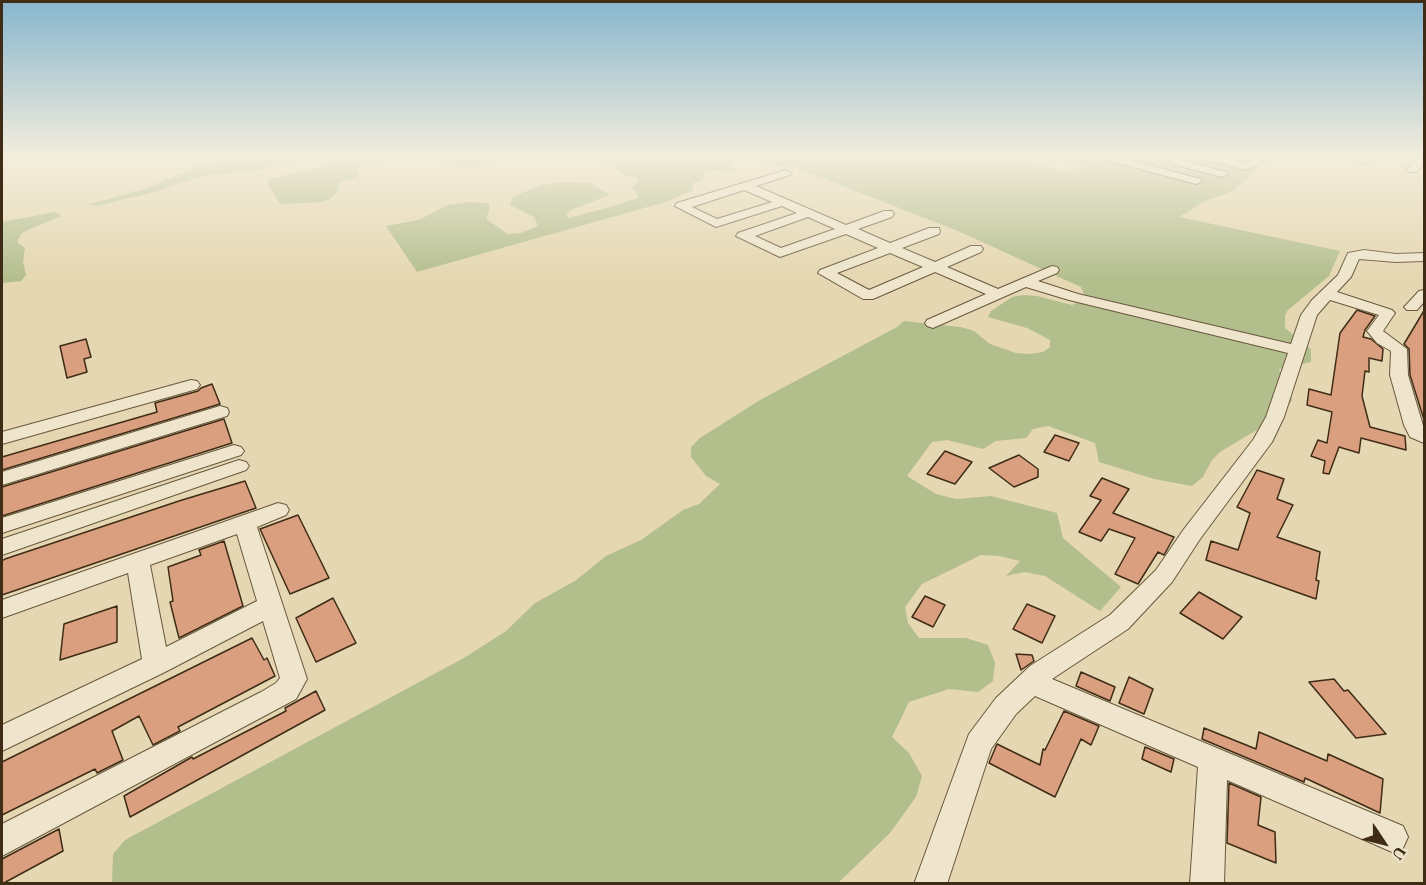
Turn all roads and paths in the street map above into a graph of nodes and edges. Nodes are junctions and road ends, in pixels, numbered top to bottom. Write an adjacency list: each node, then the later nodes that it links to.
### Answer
1 (712, 196): 3 (street)
2 (769, 196): 3 (street)
3 (783, 202): 4 (street)
4 (809, 213): 6 (street); 6 (street)
5 (888, 214): 6 (street)
6 (846, 229): 8 (street)
7 (934, 231): 8 (street)
8 (891, 248): 11 (street); 11 (street)
9 (976, 249): 11 (street)
10 (1425, 257): 15 (street)
11 (935, 267): 14 (street)
12 (1052, 270): 13 (street)
13 (1025, 282): 14 (street); 19 (street)
14 (998, 294): 18 (street)
15 (1328, 294): 19 (street); 22 (street)
16 (1425, 294): 17 (street)
17 (1412, 307)
18 (933, 323)
19 (1297, 350): 33 (street)
20 (191, 385): 23 (street)
21 (220, 412): 24 (street)
22 (1425, 437)
23 (2, 438)
24 (2, 479)
25 (278, 510): 26 (street)
26 (245, 523): 29 (street); 30 (street)
27 (2, 526): 28 (street)
28 (2, 547)
29 (137, 560): 31 (street); 32 (street)
30 (272, 605): 32 (street); 37 (street)
31 (2, 609)
32 (156, 664): 34 (street)
33 (1031, 682): 35 (street); 38 (street)
34 (2, 738)
35 (1213, 760): 36 (street); 39 (street)
36 (1392, 837)
37 (2, 841)
38 (930, 884)
39 (1207, 884)

